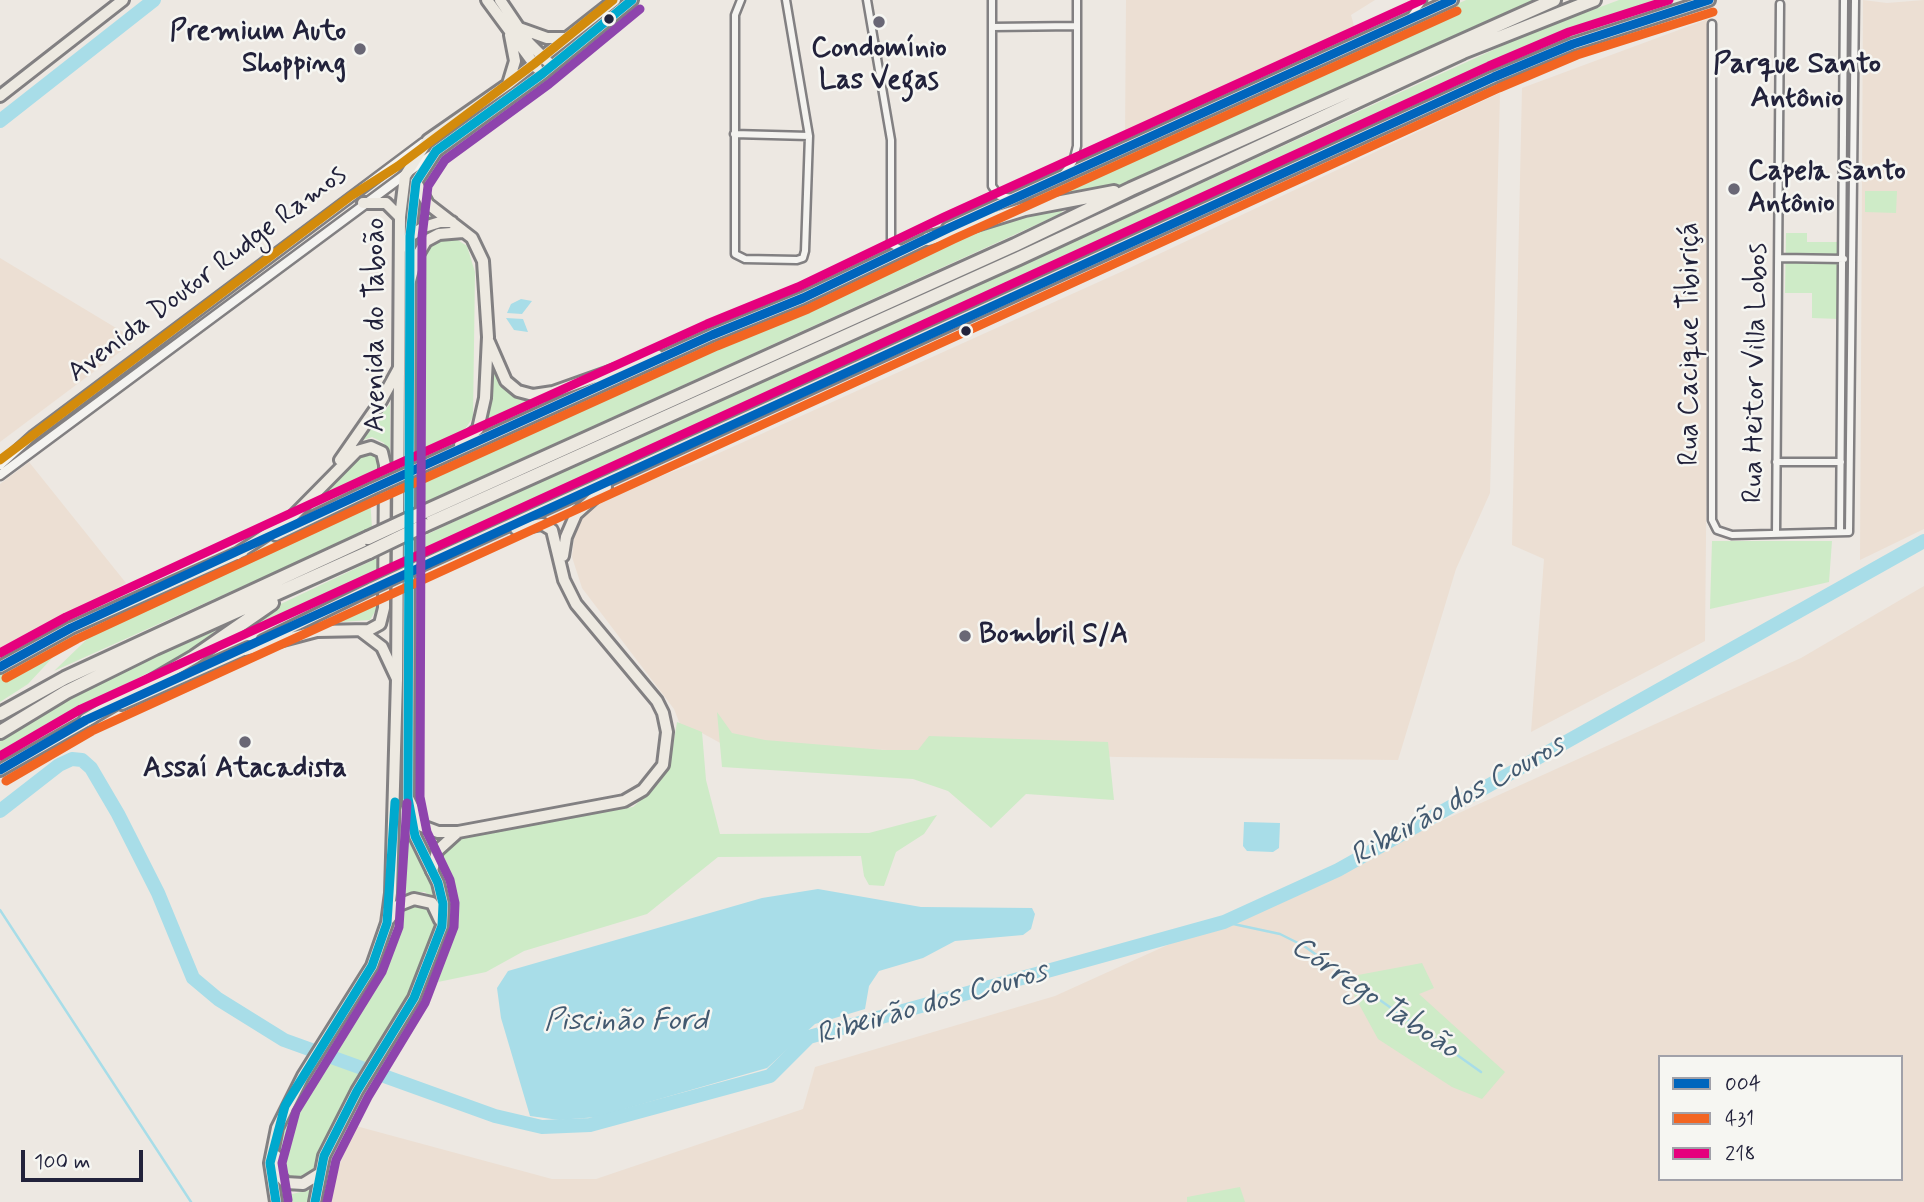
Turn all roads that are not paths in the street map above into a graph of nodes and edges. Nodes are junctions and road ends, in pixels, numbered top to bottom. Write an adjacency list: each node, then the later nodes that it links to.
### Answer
1 (123, 0): 31 (main road)
2 (487, 0): 19 (main road)
3 (500, 0): 24 (main road)
4 (615, 0): 25 (main road, Avenida Doutor Rudge Ramos)
5 (632, 0): 27 (main road, Avenida Doutor Rudge Ramos)
6 (741, 0): 32 (street)
7 (786, 0): 33 (street)
8 (867, 0): 49 (street)
9 (992, 0): 22 (street)
10 (1077, 0): 21 (street)
11 (1423, 0): 23 (street)
12 (1452, 0): 23 (main road)
13 (1554, 0): 39 (highway)
14 (1594, 0): 72 (highway, bridge)
15 (1709, 0): 66 (main road)
16 (1844, 0): 51 (street)
17 (1855, 0): 52 (street)
18 (1780, 4): 50 (street, Rua Heitor Villa Lobos)
19 (503, 20): 26 (main road); 29 (main road)
20 (1712, 24): 68 (street, Rua Cacique Tibiriçá)
21 (1077, 26): 22 (street); 37 (street)
22 (992, 27): 41 (street)
23 (1394, 27): 37 (main road)
24 (519, 28): 25 (main road); 26 (main road)
25 (566, 38): 26 (main road, Avenida Doutor Rudge Ramos)
26 (538, 61): 27 (main road); 28 (main road); 29 (main road, Avenida Doutor Rudge Ramos)
27 (552, 66): 28 (main road, Avenida Doutor Rudge Ramos)
28 (542, 74): 35 (main road, Avenida Doutor Rudge Ramos)
29 (507, 85): 34 (main road, Avenida Doutor Rudge Ramos)
30 (0, 89): 31 (street)
31 (0, 95)
32 (734, 134): 33 (street); 33 (street)
33 (809, 136)
34 (428, 139): 36 (main road, Avenida do Taboão); 40 (street, Avenida Doutor Rudge Ramos)
35 (436, 151): 36 (street, Avenida Doutor Rudge Ramos); 38 (main road, Avenida do Taboão)
36 (405, 176): 42 (street, Avenida Doutor Rudge Ramos); 43 (main road, Avenida do Taboão)
37 (1062, 176): 41 (main road)
38 (416, 182): 44 (main road); 46 (main road, Avenida do Taboão)
39 (1131, 189): 47 (highway); 77 (highway, bridge)
40 (351, 198): 42 (street); 63 (street, Avenida Doutor Rudge Ramos)
41 (1014, 198): 47 (main road)
42 (360, 204): 43 (main road); 65 (street, Avenida Doutor Rudge Ramos)
43 (400, 217): 48 (main road, Avenida do Taboão)
44 (452, 222): 45 (main road); 46 (main road)
45 (463, 232): 53 (main road); 55 (main road)
46 (410, 236): 48 (main road); 53 (main road, Avenida do Taboão)
47 (928, 239): 49 (main road)
48 (400, 249): 58 (main road, Avenida do Taboão)
49 (904, 251): 54 (main road)
50 (1780, 258): 51 (street); 60 (street, Rua Heitor Villa Lobos)
51 (1843, 260): 52 (street); 56 (street)
52 (1853, 260): 57 (street)
53 (410, 281): 81 (main road, Avenida do Taboão)
54 (712, 335): 55 (main road); 59 (main road)
55 (488, 337): 59 (main road)
56 (1842, 346): 57 (street); 61 (street)
57 (1852, 346): 62 (street)
58 (399, 368): 64 (main road); 76 (main road, Avenida do Taboão)
59 (444, 457): 70 (main road, bridge)
60 (1776, 461): 61 (street); 68 (street, Rua Heitor Villa Lobos)
61 (1840, 462): 62 (street); 67 (street)
62 (1850, 462): 67 (street, Rua Cacique Tibiriçá)
63 (0, 465)
64 (333, 471): 70 (main road); 73 (main road)
65 (0, 475)
66 (620, 476): 69 (main road); 71 (main road)
67 (1840, 532): 68 (street, Rua Cacique Tibiriçá)
68 (1776, 534)
69 (464, 546): 71 (main road); 74 (main road, bridge)
70 (237, 554): 75 (main road)
71 (561, 566): 82 (main road)
72 (314, 577): 78 (highway); 79 (highway)
73 (359, 630): 74 (main road); 76 (main road)
74 (245, 650): 78 (main road)
75 (0, 667)
76 (397, 679): 84 (main road, Avenida do Taboão)
77 (0, 714)
78 (86, 720): 80 (main road)
79 (0, 732)
80 (0, 770)
81 (408, 798): 82 (main road); 83 (main road, Avenida do Taboão)
82 (458, 832): 83 (main road)
83 (432, 871): 85 (main road, Avenida do Taboão)
84 (387, 923): 85 (main road); 87 (main road, Avenida do Taboão)
85 (442, 926): 86 (main road, Avenida do Taboão)
86 (319, 1174): 87 (main road); 89 (main road, Avenida do Taboão)
87 (277, 1182): 88 (main road)
88 (276, 1202)
89 (316, 1202)

